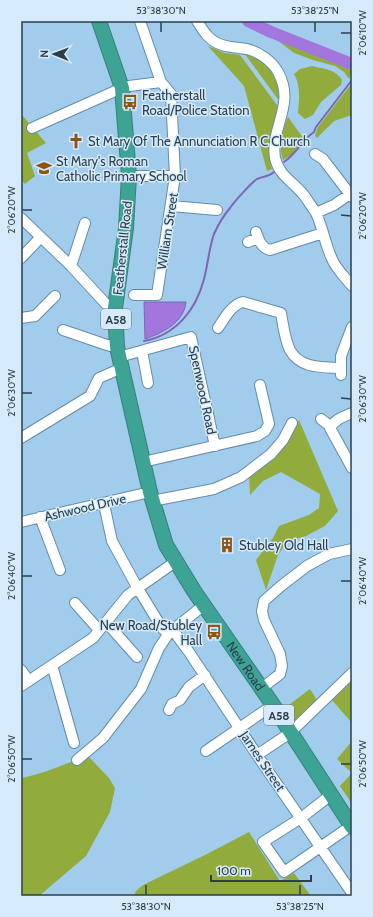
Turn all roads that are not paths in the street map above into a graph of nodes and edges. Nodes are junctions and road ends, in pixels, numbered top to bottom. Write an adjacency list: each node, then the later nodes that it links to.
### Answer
1 (98, 21): 5 (highway, Featherstall Road / A58)
2 (140, 21): 4 (street, William Street)
3 (197, 21): 13 (street)
4 (161, 82): 5 (street); 9 (street, William Street)
5 (122, 88): 6 (street); 8 (highway, Featherstall Road / A58)
6 (32, 128)
7 (319, 153): 10 (street)
8 (129, 176): 9 (street); 24 (highway, Featherstall Road / A58)
9 (175, 176): 11 (street, William Street)
10 (351, 196): 13 (street)
11 (171, 206): 12 (street); 22 (street, William Street)
12 (217, 210)
13 (316, 213): 16 (street)
14 (21, 218): 17 (street)
15 (85, 223): 20 (street)
16 (323, 233): 18 (street); 21 (street)
17 (41, 237): 19 (street); 20 (street)
18 (248, 242)
19 (21, 258)
20 (71, 266): 24 (street)
21 (352, 286)
22 (134, 295)
23 (55, 296): 25 (street)
24 (116, 308): 30 (highway, Featherstall Road / A58)
25 (21, 318)
26 (223, 326): 27 (street)
27 (352, 328)
28 (63, 330): 30 (street)
29 (142, 351): 30 (street, Spenwood Road); 31 (street); 38 (street, Spenwood Road)
30 (120, 358): 37 (street, Spenwood Road); 39 (highway, Featherstall Road / A58)
31 (148, 383)
32 (260, 386): 38 (street)
33 (352, 413): 36 (street)
34 (321, 419): 36 (street)
35 (292, 423): 41 (street, Ashwood Drive)
36 (330, 428): 40 (street)
37 (21, 438)
38 (215, 446): 39 (street)
39 (143, 462): 41 (highway, Featherstall Road / A58)
40 (352, 468)
41 (151, 497): 42 (street, Ashwood Drive); 46 (highway, Featherstall Road / A58)
42 (104, 504): 43 (street, Ashwood Drive); 48 (street, James Street)
43 (40, 518): 44 (street, Ashwood Drive); 47 (street)
44 (21, 522)
45 (352, 549): 60 (street)
46 (175, 562): 48 (street); 50 (highway, Featherstall Road / A58)
47 (60, 570)
48 (137, 588): 51 (street); 53 (street, James Street)
49 (75, 603): 52 (street)
50 (204, 605): 53 (street); 60 (highway, New Road / A58)
51 (106, 622): 52 (street); 54 (street)
52 (100, 630): 55 (street)
53 (171, 631): 58 (street, James Street); 68 (street)
54 (137, 657)
55 (52, 666): 59 (street); 65 (street)
56 (21, 670): 59 (street)
57 (352, 673): 64 (street)
58 (205, 675): 62 (street); 63 (street, James Street)
59 (25, 683)
60 (262, 688): 61 (highway, New Road / A58)
61 (273, 705): 63 (street); 64 (highway, New Road / A58)
62 (169, 710)
63 (241, 728): 66 (street); 67 (street, James Street)
64 (290, 732): 67 (street); 69 (highway, New Road / A58)
65 (74, 743)
66 (206, 751)
67 (257, 755): 70 (street, James Street)
68 (77, 760)
69 (332, 794): 70 (street); 71 (highway, New Road / A58)
70 (302, 818): 72 (street, James Street); 72 (street)
71 (348, 828): 72 (street)
72 (321, 846): 73 (street, James Street)
73 (352, 893)

